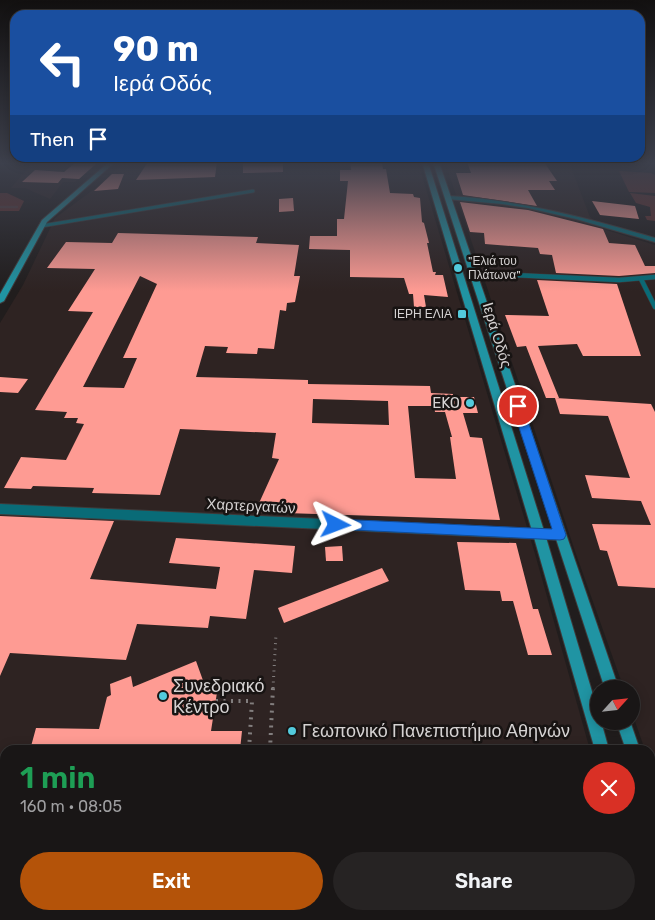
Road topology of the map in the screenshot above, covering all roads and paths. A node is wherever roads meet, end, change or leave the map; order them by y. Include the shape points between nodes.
1 (61, 205) edge
2 (165, 205) edge
3 (438, 205) edge
4 (450, 205) edge
5 (522, 205) edge
6 (41, 226) junction
7 (655, 240) edge
8 (473, 273) junction
9 (655, 277) edge
10 (641, 279) junction
11 (0, 301) edge
12 (655, 307) edge
13 (0, 509) edge
14 (539, 534) junction
15 (560, 535) junction
16 (276, 634) dead end
17 (609, 680) edge
18 (216, 701) dead end
19 (626, 730) edge
20 (249, 745) edge
21 (270, 745) edge
22 (601, 745) edge
23 (631, 745) edge

1 - 6 main road
2 - 6 lane
3 - 14 main road, Ιερά Οδός
4 - 8 main road, Ιερά Οδός
5 - 7 street
6 - 11 main road
8 - 10 lane
8 - 15 main road, Ιερά Οδός
9 - 10 lane
10 - 12 lane
13 - 14 street, Χαρτεργατών
14 - 15 street, Χαρτεργατών
14 - 22 main road, Ιερά Οδός
15 - 17 main road, Ιερά Οδός
16 - 21 path
18 - 20 path via 252,701
19 - 23 main road

